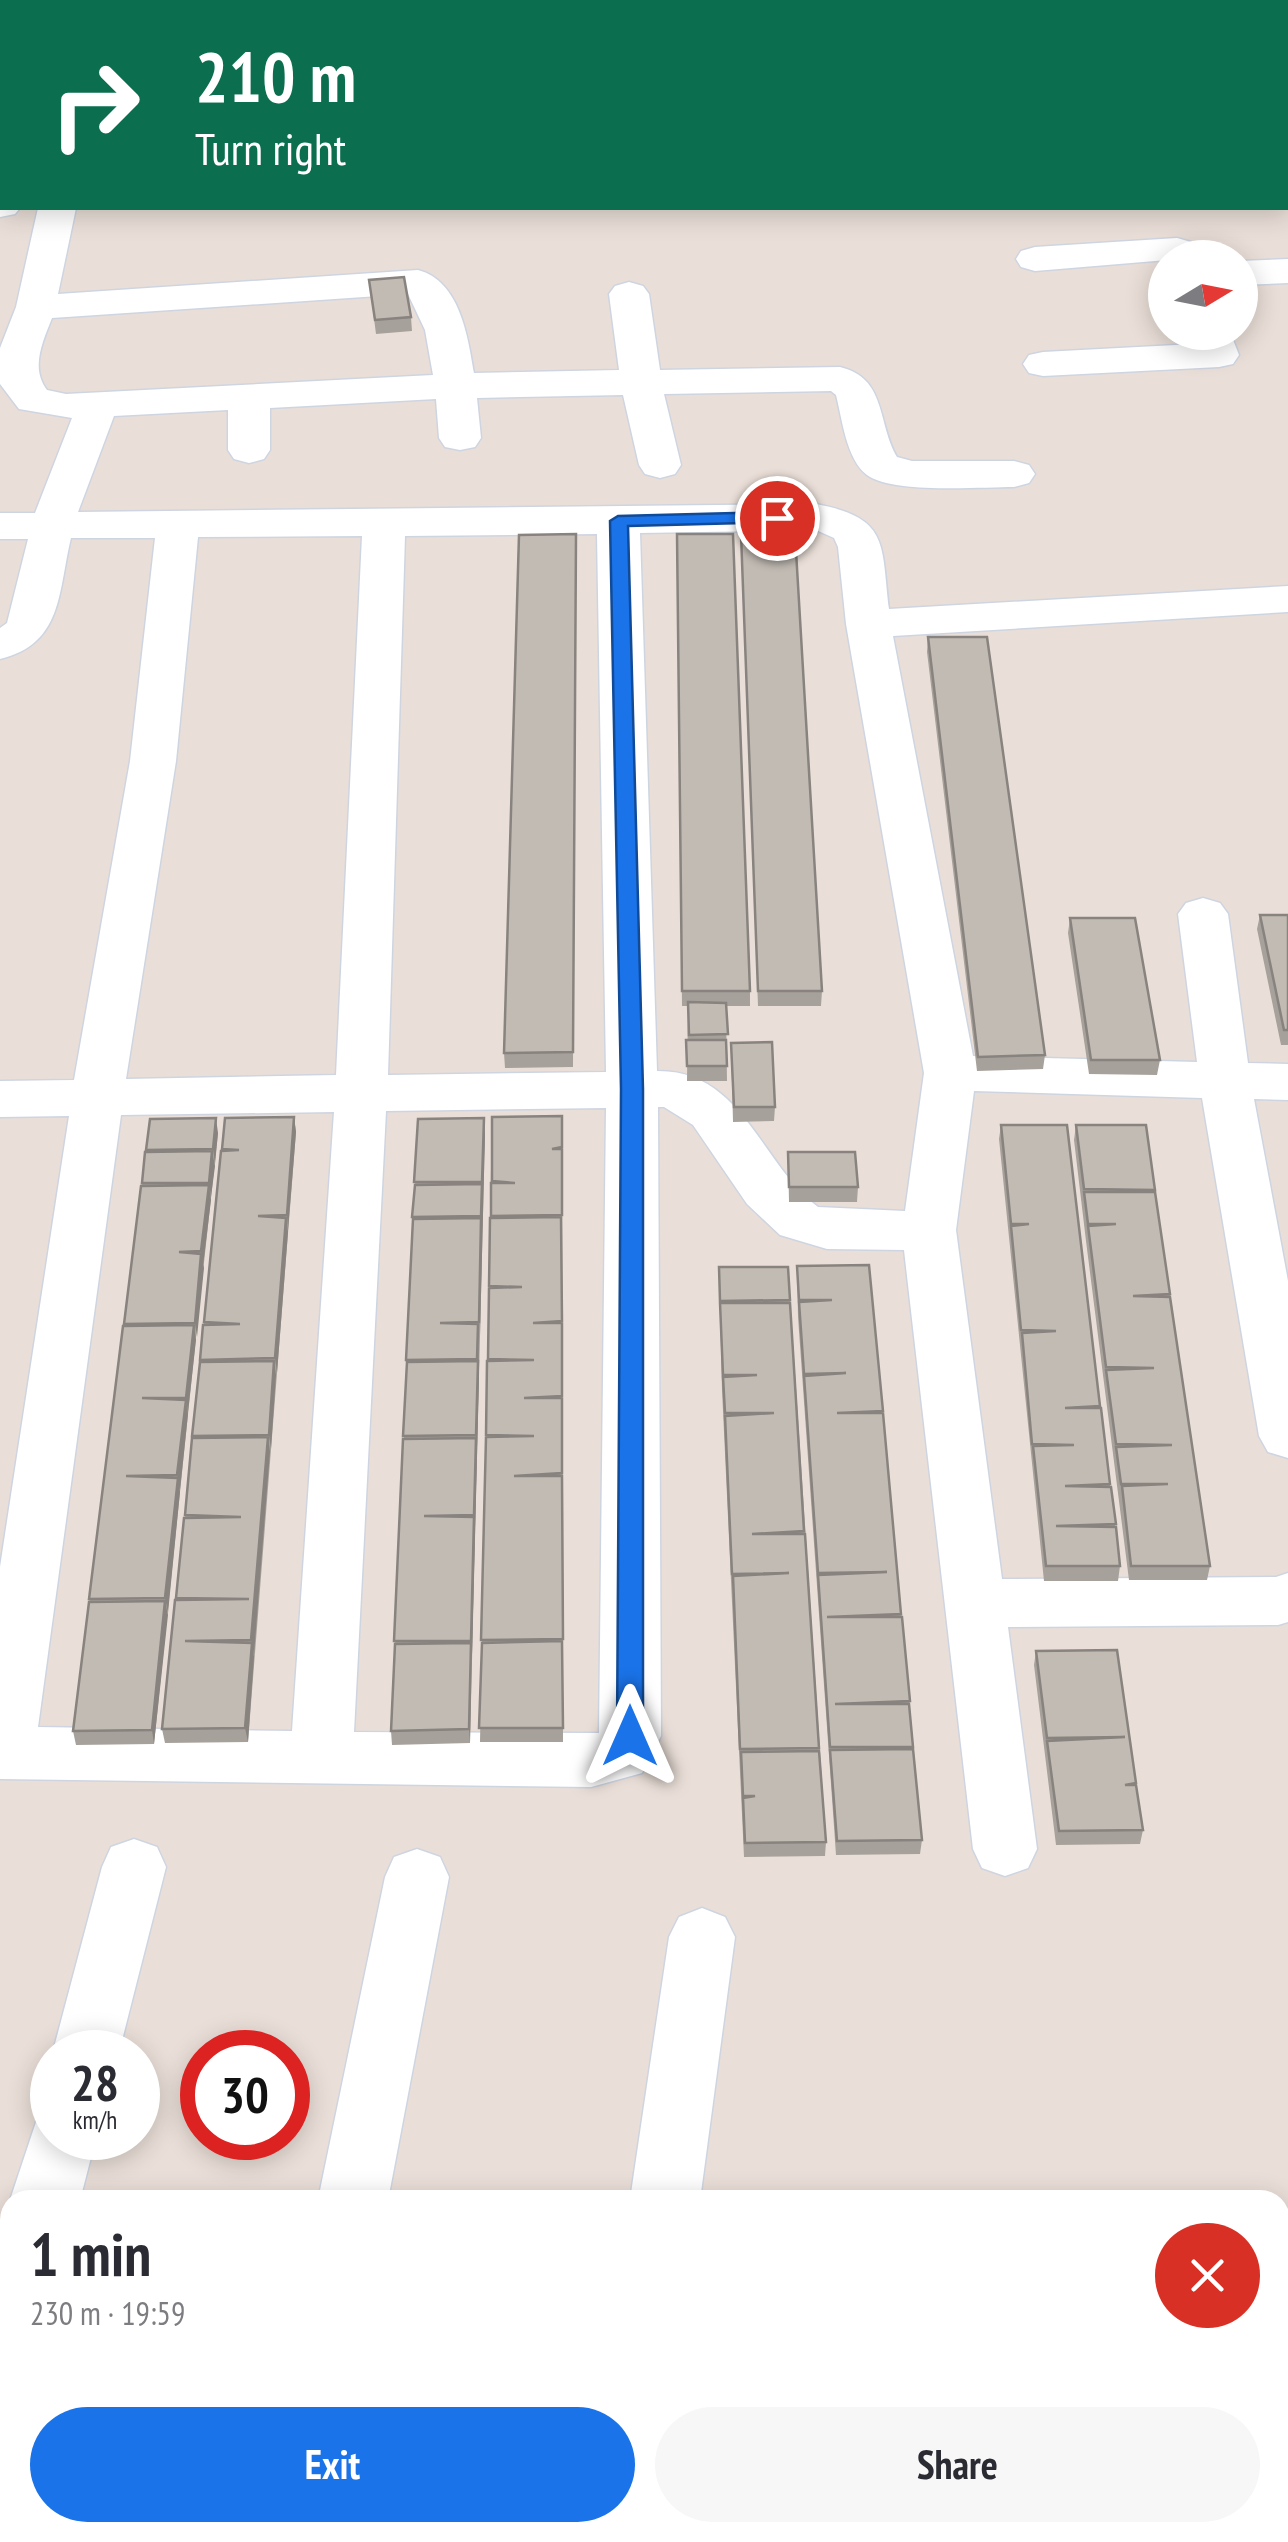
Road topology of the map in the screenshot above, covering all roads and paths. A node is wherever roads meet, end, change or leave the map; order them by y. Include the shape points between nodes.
1 (57, 210) edge
2 (1148, 246) edge
3 (1035, 259) dead end
4 (1288, 271) edge
5 (1258, 272) edge
6 (630, 294) dead end
7 (36, 307) junction
8 (1217, 350) edge
9 (1043, 364) dead end
10 (641, 382) junction
11 (456, 386) junction
12 (249, 400) junction
13 (99, 405) junction
14 (460, 438) dead end
15 (249, 450) dead end
16 (660, 464) dead end
17 (1014, 474) dead end
18 (618, 521) junction
19 (384, 523) junction
20 (178, 524) junction
21 (0, 526) edge
22 (52, 526) junction
23 (1288, 599) edge
24 (868, 624) junction
25 (0, 646) edge
26 (1203, 914) dead end
27 (950, 1074) junction
28 (1225, 1081) junction
29 (1288, 1082) edge
30 (632, 1089) junction
31 (362, 1093) junction
32 (98, 1094) junction
33 (0, 1099) edge
34 (929, 1230) junction
35 (1288, 1436) edge
36 (1288, 1597) edge
37 (978, 1602) junction
38 (1, 1752) edge
39 (321, 1760) junction
40 (1005, 1849) dead end
41 (134, 1866) dead end
42 (417, 1877) dead end
43 (702, 1937) dead end
44 (90, 2030) edge
45 (56, 2160) edge
46 (49, 2190) edge
47 (355, 2190) edge
48 (666, 2190) edge

1 - 7 street
2 - 3 street
4 - 5 street
6 - 10 street
7 - 11 street via 418,282 434,294
7 - 13 street via 18,353 20,383 33,400 47,404
8 - 9 street via 1219,355
10 - 11 street
10 - 16 street
10 - 17 street via 840,379 856,390 882,466 910,474
11 - 12 street
11 - 14 street
12 - 13 street
12 - 15 street
13 - 22 street via 78,444
18 - 19 street
18 - 24 street via 838,520 860,547
18 - 30 street
19 - 20 street
19 - 31 street
20 - 22 street
20 - 32 street via 153,761
21 - 22 street
22 - 25 street via 29,626
23 - 24 street
24 - 27 street
26 - 28 street
27 - 28 street
27 - 34 street
28 - 29 street
28 - 35 street
30 - 31 street
30 - 34 street via 668,1088 705,1104 772,1198 803,1223
30 - 39 street via 630,1736 620,1754 591,1760
31 - 32 street
31 - 39 street
32 - 33 street
32 - 38 street
34 - 37 street
36 - 37 street
37 - 40 street
38 - 39 street
41 - 44 street
42 - 47 street
43 - 48 street
45 - 46 street

